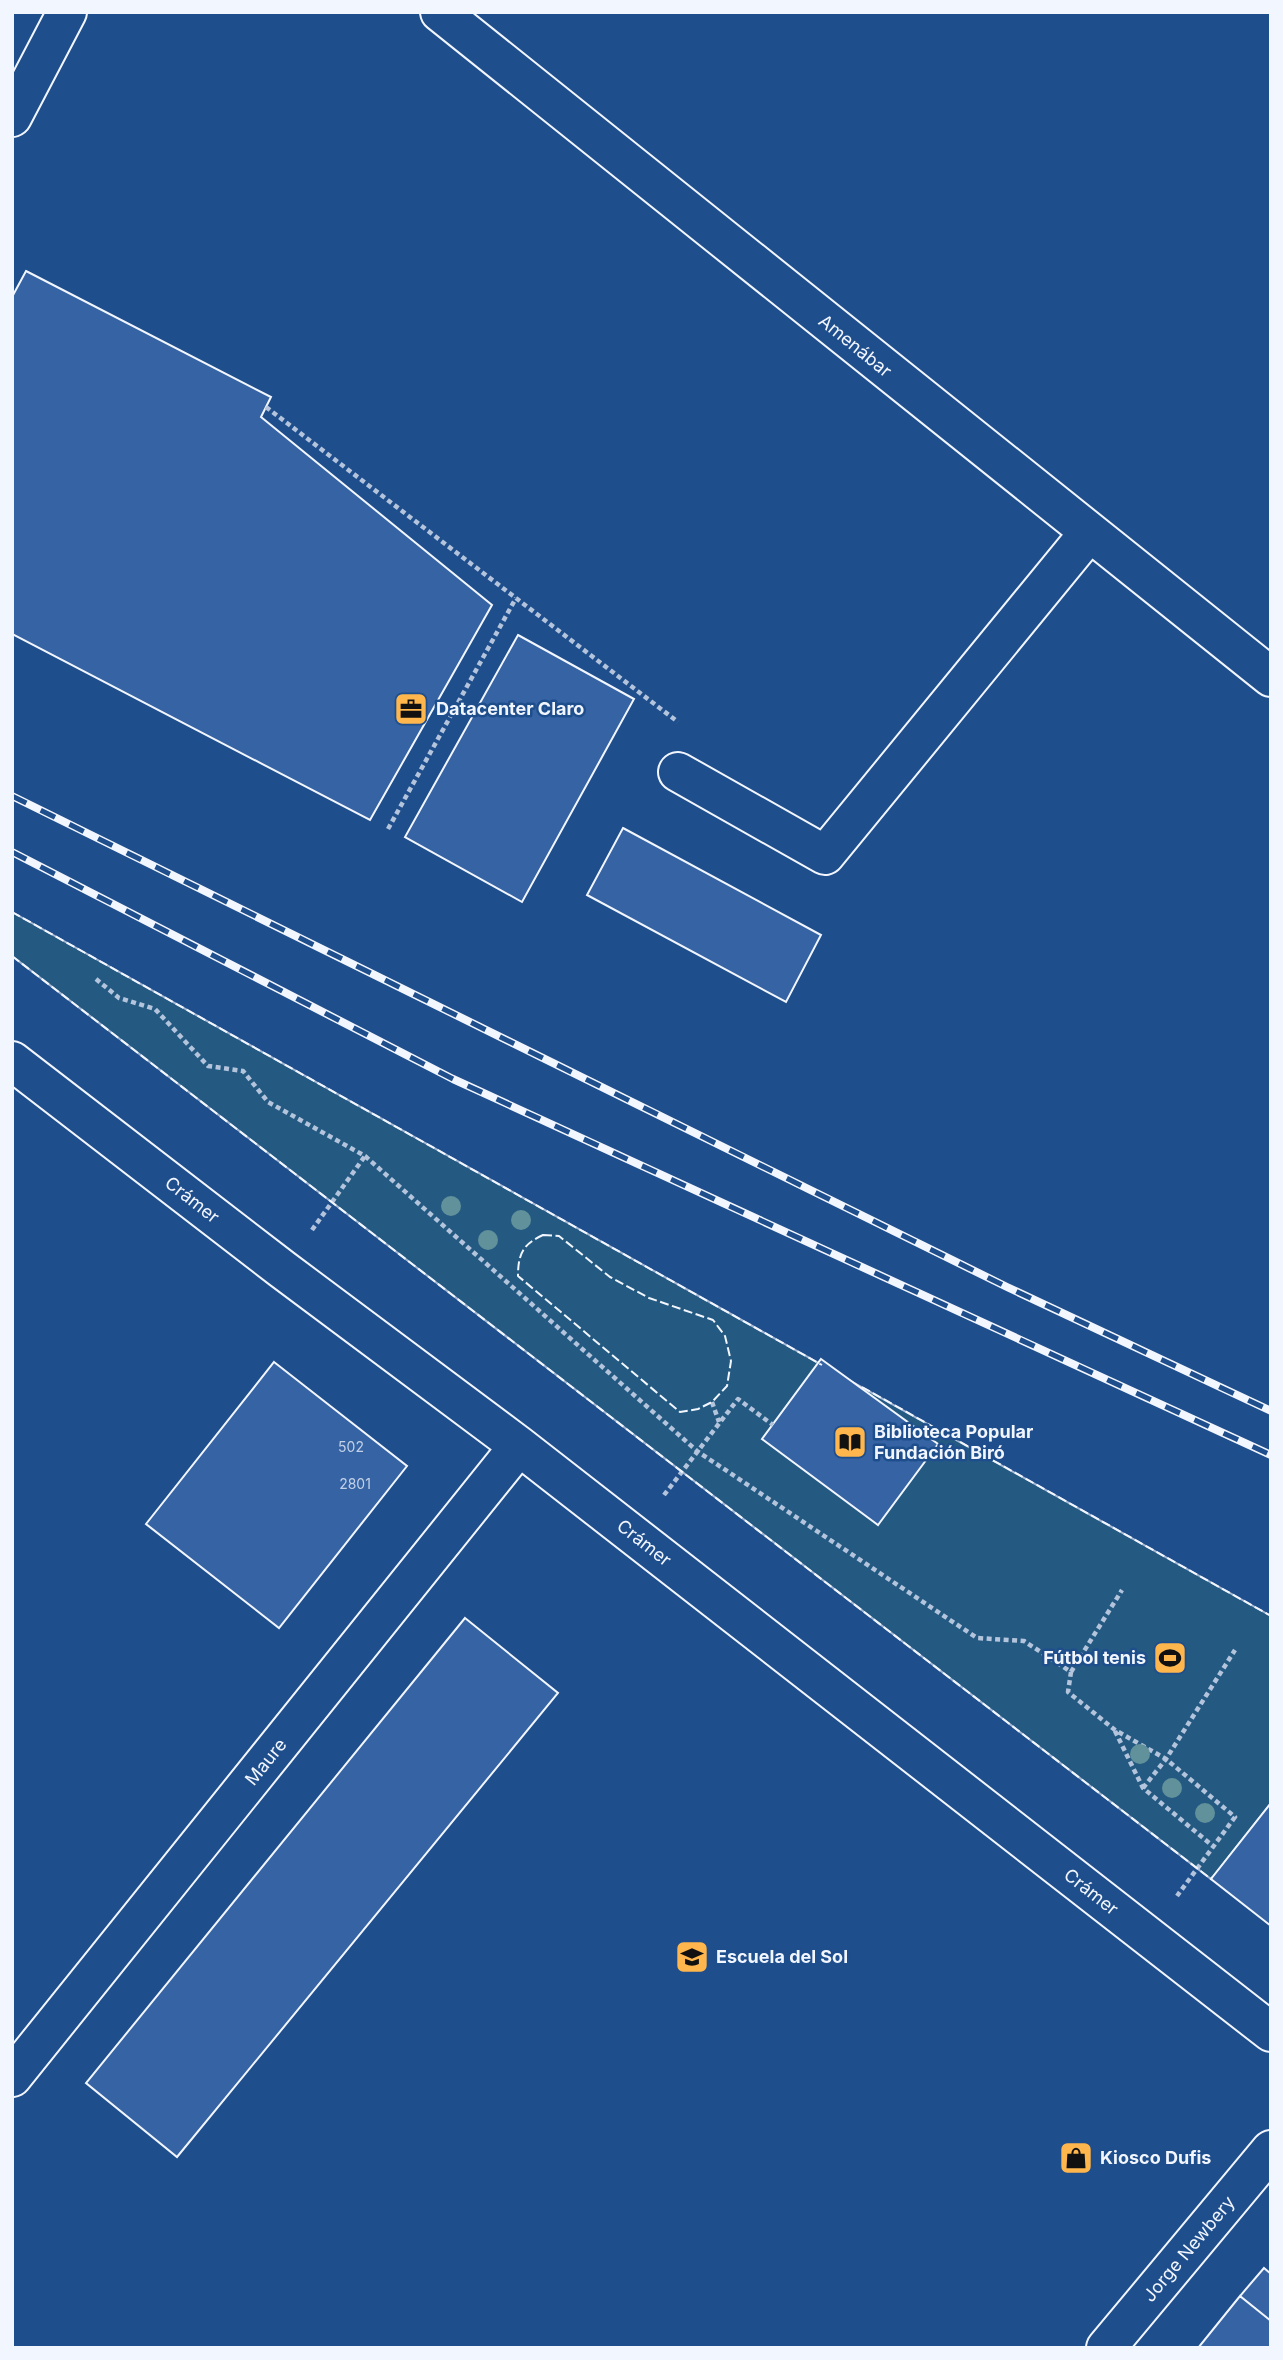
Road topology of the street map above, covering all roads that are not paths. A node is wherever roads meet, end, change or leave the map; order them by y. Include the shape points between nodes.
1 (67, 12) edge
2 (440, 12) edge
3 (12, 117) edge
4 (1088, 534) junction
5 (1271, 677) edge
6 (678, 772) road end
7 (12, 1061) edge
8 (519, 1446) junction
9 (1271, 2032) edge
10 (12, 2077) edge
11 (1271, 2150) edge
12 (1106, 2348) edge

1 - 3 street
2 - 4 street, Amenábar
4 - 5 street, Amenábar
4 - 6 street via 825,855
7 - 8 street, Crámer
8 - 9 street, Crámer
8 - 10 street, Maure
11 - 12 street, Jorge Newbery

